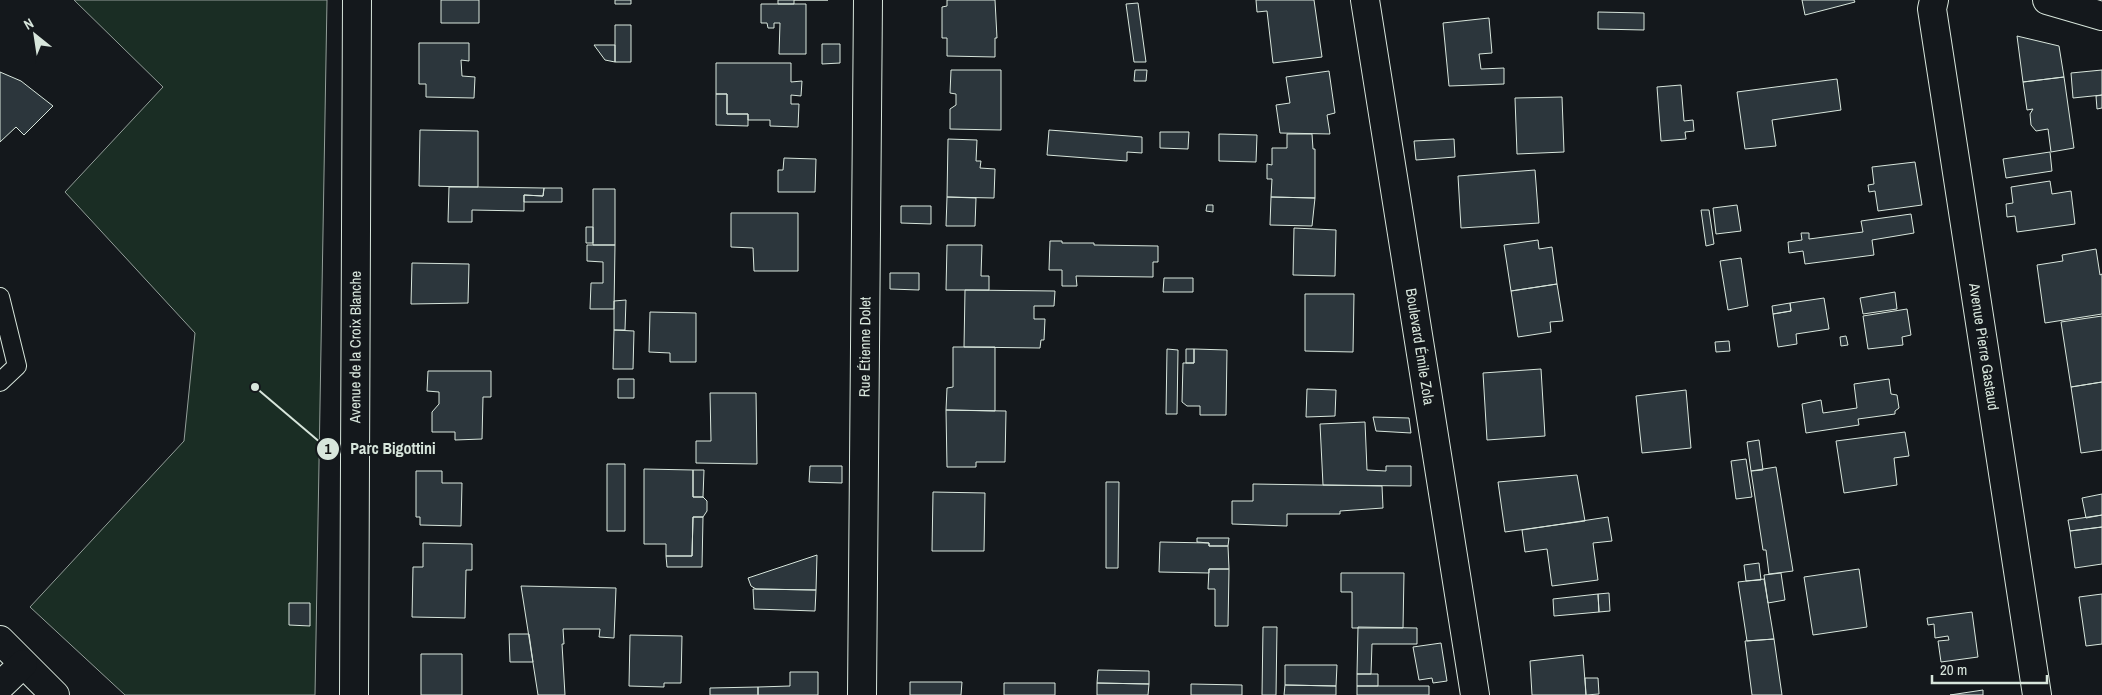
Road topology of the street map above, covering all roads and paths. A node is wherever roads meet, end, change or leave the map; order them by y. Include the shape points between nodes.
1 (357, 0) edge
2 (868, 0) edge
3 (1364, 0) edge
4 (1934, 0) edge
5 (2047, 0) edge
6 (2102, 16) edge
7 (0, 297) edge
8 (0, 382) edge
9 (0, 640) edge
10 (24, 664) junction
11 (0, 686) edge
12 (54, 695) edge
13 (354, 695) edge
14 (862, 695) edge
15 (1475, 695) edge
16 (2037, 695) edge

1 - 13 street, Avenue de la Croix Blanche
2 - 14 street, Rue Étienne Dolet
3 - 15 street, Boulevard Émile Zola
4 - 16 street, Avenue Pierre Gastaud via 1932,9
5 - 6 street
7 - 8 lane via 17,366
9 - 10 street
10 - 11 street
10 - 12 street

